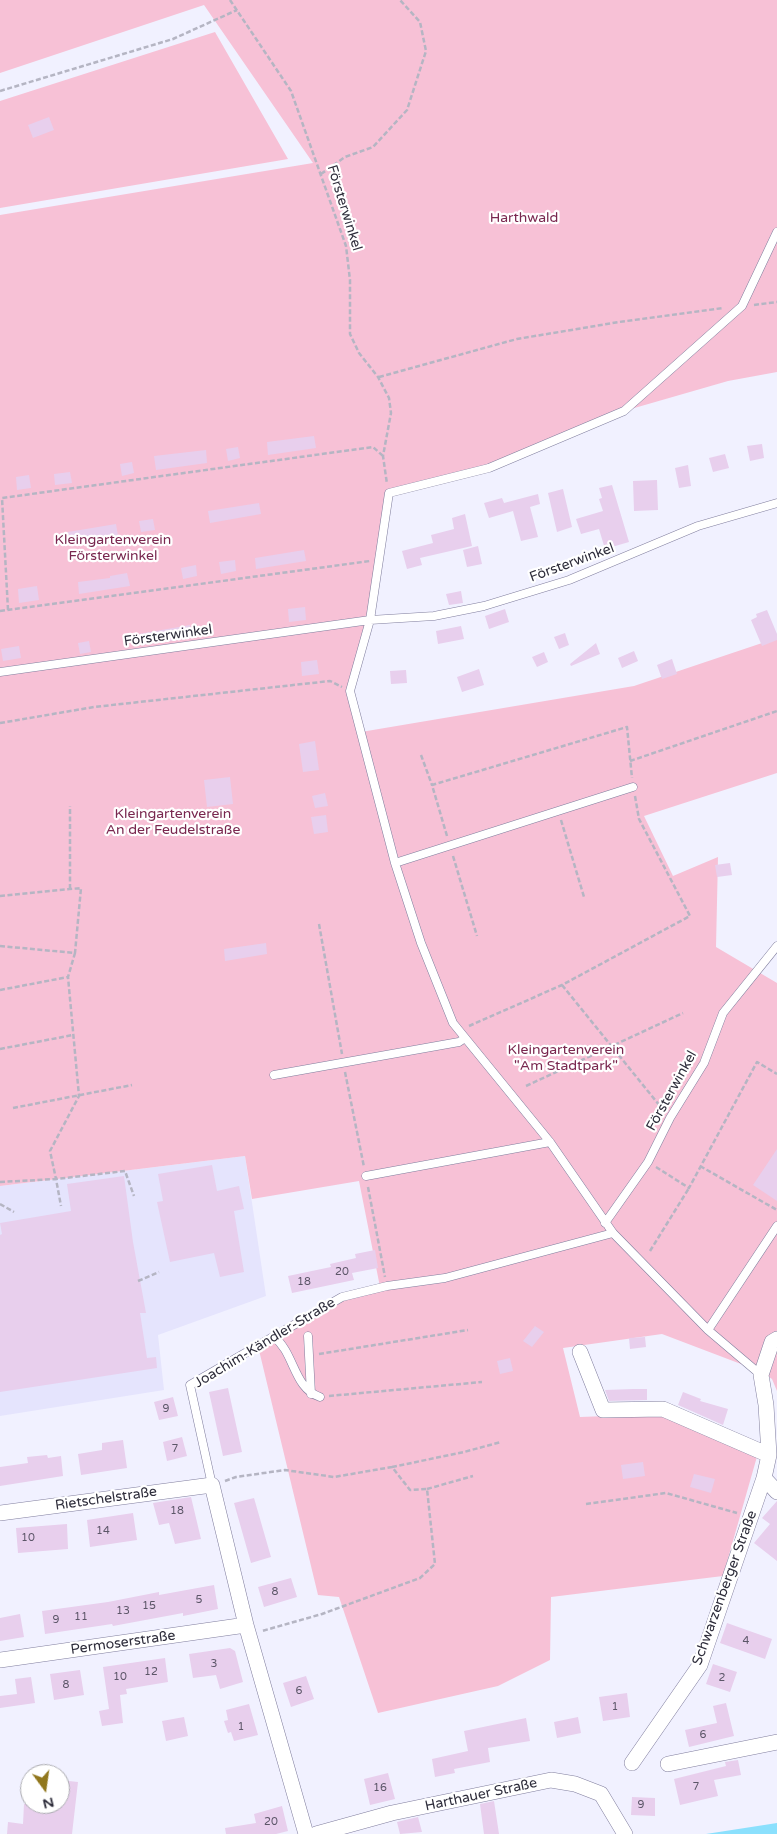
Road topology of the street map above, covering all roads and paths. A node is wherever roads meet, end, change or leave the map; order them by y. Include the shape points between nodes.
1 (230, 0) edge
2 (400, 0) edge
3 (237, 10) junction
4 (0, 91) edge
5 (321, 174) junction
6 (777, 232) edge
7 (777, 302) edge
8 (742, 306) junction
9 (378, 377) junction
10 (383, 456) junction
11 (388, 493) junction
12 (777, 504) edge
13 (379, 560) junction
14 (8, 610) junction
15 (0, 611) edge
16 (370, 620) junction
17 (0, 672) edge
18 (350, 691) junction
19 (777, 711) edge
20 (0, 723) edge
21 (421, 755) dead end
22 (630, 761) junction
23 (432, 786) junction
24 (633, 786) junction
25 (70, 806) dead end
26 (559, 811) junction
27 (450, 846) junction
28 (395, 863) junction
29 (70, 890) junction
30 (0, 896) edge
31 (584, 897) dead end
32 (319, 924) dead end
33 (477, 936) dead end
34 (0, 946) edge
35 (777, 946) edge
36 (75, 953) junction
37 (68, 977) junction
38 (562, 985) junction
39 (0, 990) edge
40 (683, 1013) dead end
41 (459, 1030) junction
42 (73, 1035) junction
43 (465, 1038) junction
44 (611, 1045) junction
45 (0, 1049) edge
46 (343, 1063) junction
47 (777, 1074) edge
48 (274, 1075) dead end
49 (132, 1085) dead end
50 (526, 1086) dead end
51 (78, 1096) junction
52 (13, 1108) dead end
53 (670, 1118) junction
54 (550, 1142) junction
55 (648, 1162) junction
56 (700, 1166) junction
57 (366, 1176) junction
58 (56, 1179) junction
59 (0, 1182) edge
60 (689, 1188) junction
61 (134, 1196) dead end
62 (0, 1204) edge
63 (61, 1206) dead end
64 (777, 1210) edge
65 (14, 1212) dead end
66 (605, 1223) junction
67 (777, 1226) edge
68 (614, 1233) junction
69 (650, 1251) dead end
70 (159, 1272) dead end
71 (138, 1281) dead end
72 (386, 1286) junction
73 (468, 1330) dead end
74 (708, 1330) junction
75 (308, 1336) dead end
76 (274, 1337) junction
77 (777, 1338) edge
78 (580, 1352) dead end
79 (309, 1356) junction
80 (761, 1375) junction
81 (482, 1382) dead end
82 (311, 1394) junction
83 (320, 1397) joint
84 (501, 1442) dead end
85 (769, 1455) junction
86 (392, 1467) junction
87 (473, 1476) dead end
88 (764, 1478) junction
89 (212, 1484) junction
90 (427, 1489) junction
91 (777, 1492) edge
92 (586, 1504) dead end
93 (0, 1513) edge
94 (751, 1516) junction
95 (248, 1630) junction
96 (0, 1660) edge
97 (777, 1742) edge
98 (632, 1763) dead end
99 (668, 1764) dead end
100 (306, 1834) edge
101 (316, 1834) edge
102 (625, 1834) edge

1 - 3 path, Försterwinkel
2 - 5 path via 420,22 426,50 407,110 373,146 345,157
3 - 4 path via 173,39
3 - 5 path, Försterwinkel via 291,91
5 - 9 path, Försterwinkel via 346,246 350,334 359,353
6 - 8 lane
7 - 8 path
8 - 9 path via 516,339
8 - 11 lane via 624,411 489,468
9 - 10 path, Försterwinkel via 392,413
10 - 11 path, Försterwinkel
10 - 14 path via 373,447 2,498
11 - 13 lane
12 - 16 lane, Försterwinkel via 698,526 570,580 484,606 434,616
13 - 14 path
13 - 16 lane
14 - 15 path
16 - 17 lane, Försterwinkel
16 - 18 lane
18 - 20 path via 330,681 94,707
18 - 28 lane
19 - 22 path
21 - 23 path
22 - 23 path via 627,728
22 - 24 path
23 - 27 path
24 - 26 lane
24 - 38 path via 639,819 690,916
25 - 29 path
26 - 27 lane
26 - 31 path
27 - 28 lane
27 - 33 path
28 - 41 lane via 421,943 453,1023
29 - 30 path
29 - 36 path via 81,888
32 - 46 path
34 - 36 path
35 - 53 lane, Försterwinkel via 723,1013 704,1063
36 - 37 path
37 - 39 path
37 - 42 path
38 - 41 path
38 - 44 path
40 - 44 path
41 - 43 lane
42 - 45 path
42 - 51 path
43 - 46 lane via 459,1042
43 - 54 lane
44 - 50 path
44 - 53 path
46 - 48 lane
46 - 57 path
47 - 56 path via 757,1062
49 - 51 path
51 - 52 path
51 - 58 path via 50,1151
53 - 55 lane, Försterwinkel
54 - 57 lane
54 - 66 lane
55 - 60 path
55 - 66 lane, Försterwinkel
56 - 60 path
56 - 64 path
57 - 72 path
58 - 59 path
58 - 61 path via 125,1171
58 - 63 path
60 - 69 path
62 - 65 path
66 - 68 lane
67 - 74 lane
68 - 72 lane, Joachim-Kändler-Straße via 445,1278
68 - 74 lane
70 - 71 path
72 - 76 lane, Joachim-Kändler-Straße via 342,1297
73 - 79 path
74 - 80 lane
75 - 79 lane
76 - 82 lane via 285,1348 304,1387
76 - 89 lane, Joachim-Kändler-Straße via 190,1386
77 - 80 street, Schwarzenberger Straße via 772,1342
78 - 85 street via 603,1410 663,1409
79 - 82 lane
80 - 85 street, Schwarzenberger Straße
81 - 83 path
82 - 83 lane
84 - 86 path
85 - 88 street, Schwarzenberger Straße
86 - 89 path via 334,1477 285,1470
86 - 90 path via 410,1490
87 - 90 path
88 - 91 street
88 - 94 street, Schwarzenberger Straße
89 - 93 street, Rietschelstraße
89 - 95 street, Joachim-Kändler-Straße
90 - 95 path via 434,1564 420,1578 322,1614
92 - 94 path via 666,1493
94 - 98 street, Schwarzenberger Straße via 700,1665
95 - 96 street, Permoserstraße
95 - 100 street, Joachim-Kändler-Straße
97 - 99 street
101 - 102 street, Harthauer Straße via 392,1813 551,1780 575,1784 601,1794

